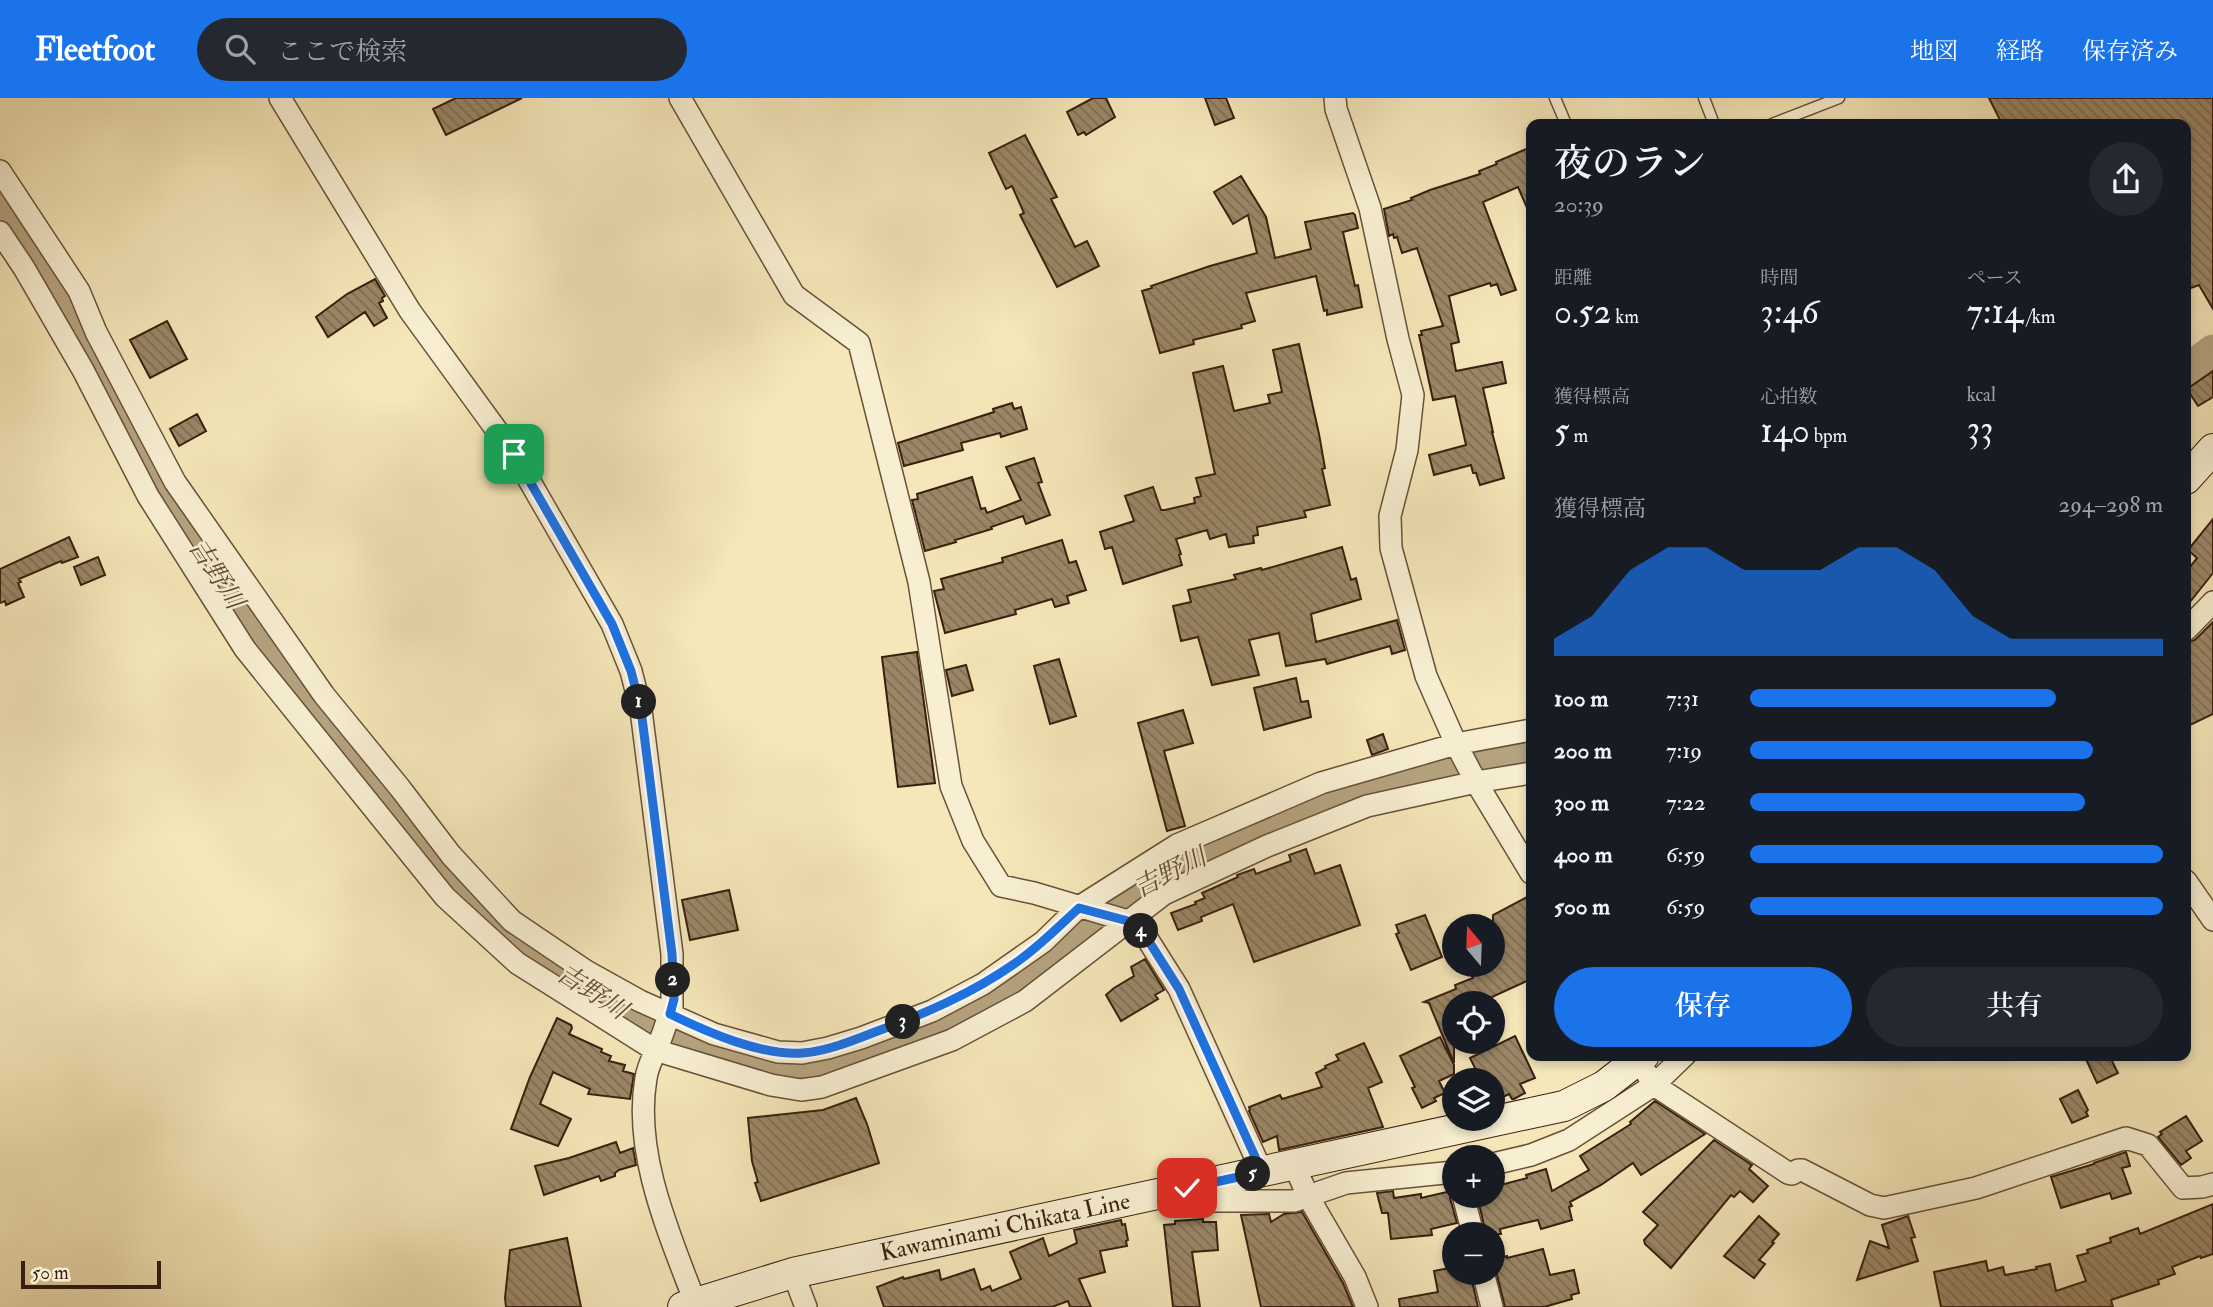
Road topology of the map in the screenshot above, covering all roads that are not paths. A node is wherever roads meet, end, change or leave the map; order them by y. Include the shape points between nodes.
1 (280, 98) edge
2 (680, 98) edge
3 (1335, 98) edge
4 (1555, 98) edge
5 (1704, 98) edge
6 (1839, 98) edge
7 (1564, 119) edge
8 (1712, 119) edge
9 (1785, 119) edge
10 (0, 171) edge
11 (0, 232) edge
12 (2213, 449) edge
13 (2191, 473) edge
14 (2213, 602) edge
15 (2191, 625) edge
16 (1526, 731) edge
17 (1457, 744) junction
18 (1526, 774) edge
19 (1476, 782) junction
20 (1526, 865) edge
21 (2191, 888) edge
22 (1083, 909) junction
23 (1123, 920) junction
24 (2213, 920) edge
25 (669, 1017) junction
26 (657, 1047) junction
27 (1643, 1064) edge
28 (1505, 1161) edge
29 (1294, 1164) junction
30 (1262, 1172) junction
31 (1442, 1173) edge
32 (2213, 1184) edge
33 (1187, 1188) junction
34 (1309, 1198) junction
35 (793, 1273) junction
36 (1486, 1285) edge
37 (689, 1304) edge
38 (806, 1307) edge
39 (1367, 1307) edge
40 (1492, 1307) edge

1 - 25 street via 410,311 514,454 612,624 641,710 672,954 674,999
2 - 22 street via 794,295 859,344 919,582 951,786 974,841 1001,886
3 - 17 street via 1370,208 1413,394 1407,450 1390,516 1391,548 1426,676
4 - 7 lane
5 - 8 lane
6 - 9 lane
10 - 25 street via 79,291 175,482 324,695 451,855 512,921 586,971
11 - 26 street via 83,370 148,496 245,649 445,897 517,963
12 - 13 main road
14 - 15 street
16 - 17 street
17 - 19 street
17 - 22 street via 1321,783 1177,845
18 - 19 street
19 - 20 street
19 - 23 street via 1367,806 1267,845 1164,894
21 - 24 street
22 - 23 street
22 - 25 street via 983,984 932,1011 828,1048 778,1052
23 - 26 street via 1025,1001 952,1040 822,1087 801,1090 771,1085
23 - 30 street via 1143,932 1179,989
25 - 26 street
26 - 37 street via 643,1099 646,1149
27 - 28 street via 1569,1140
27 - 29 main road, Kawaminami Chikata Line via 1564,1106
27 - 32 street via 1788,1173 1802,1170 1884,1208 1976,1188 2126,1138 2148,1144 2183,1188
29 - 30 main road, Kawaminami Chikata Line
29 - 34 street
30 - 33 main road, Kawaminami Chikata Line
31 - 34 street via 1346,1183
33 - 34 street via 1211,1201
33 - 35 main road, Kawaminami Chikata Line
34 - 39 street via 1355,1276
35 - 37 main road, Kawaminami Chikata Line
35 - 38 street
36 - 40 street

